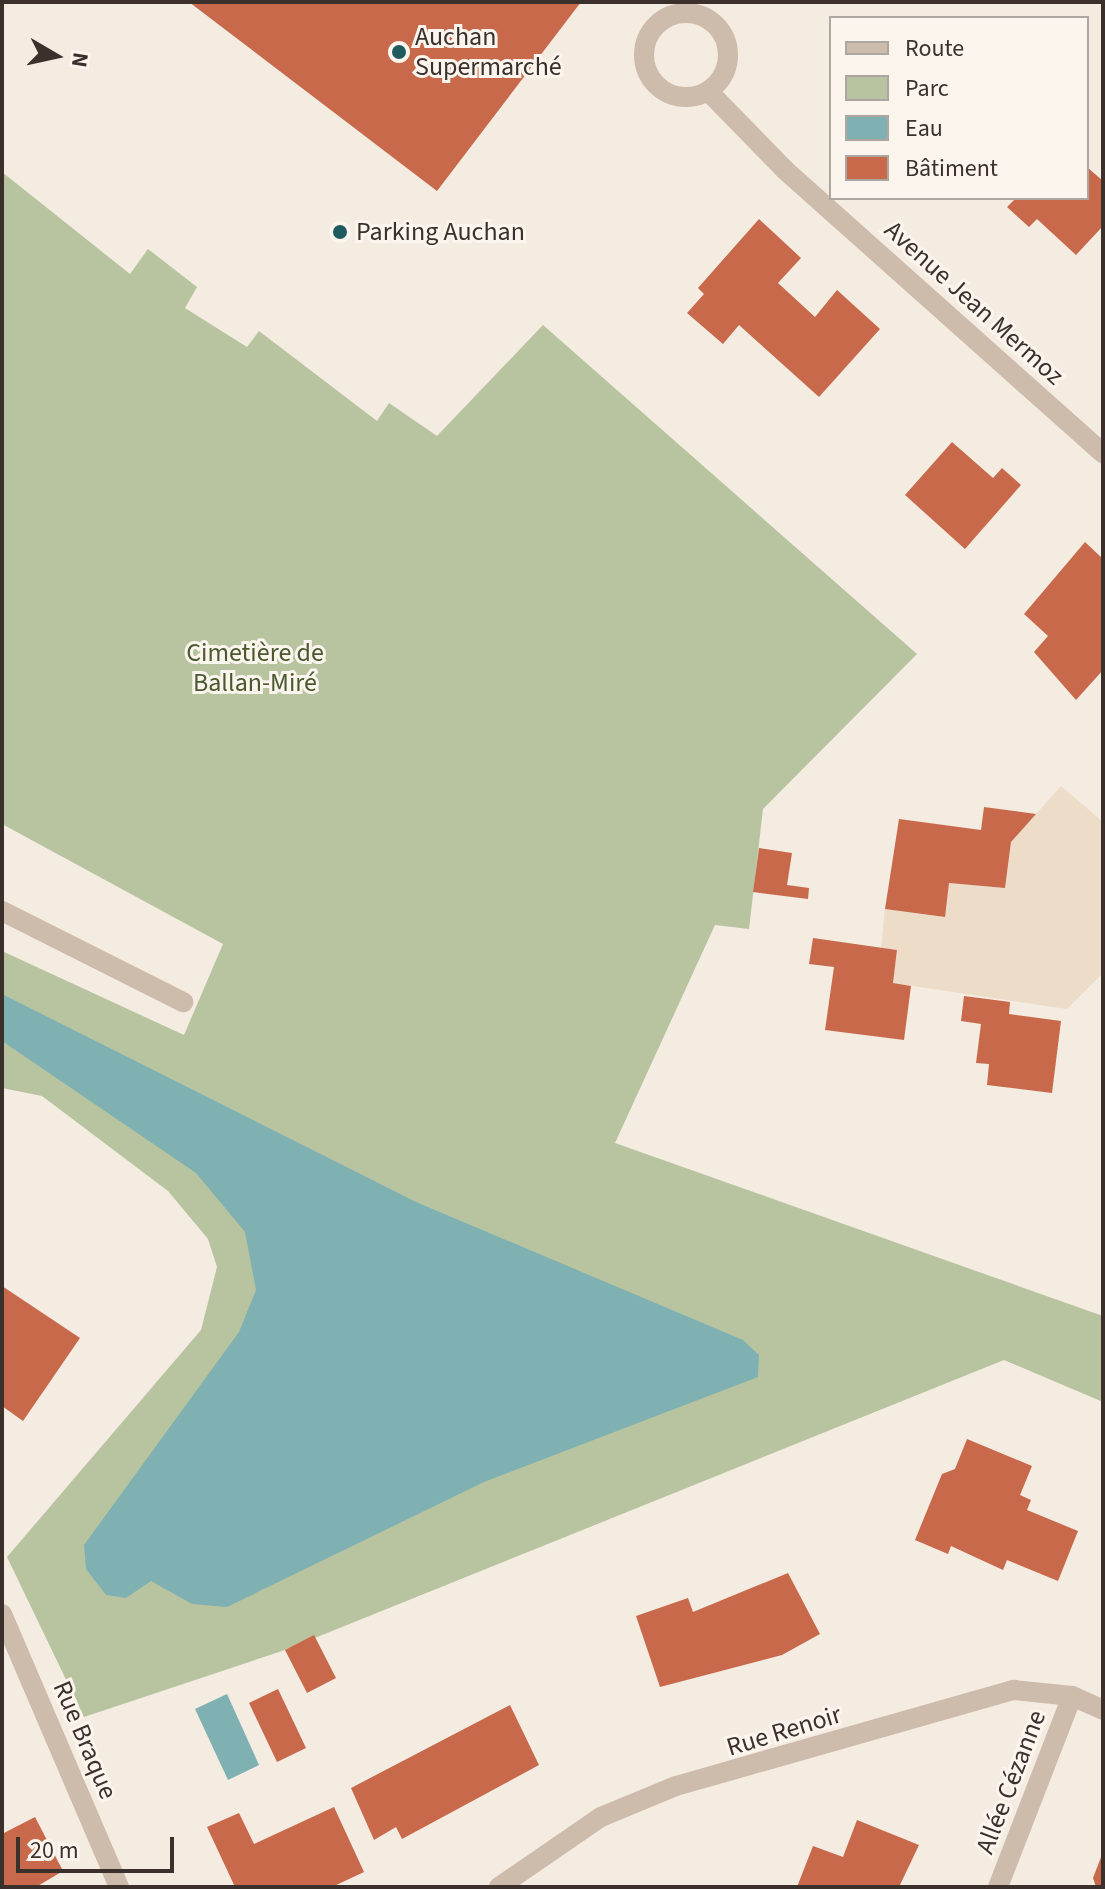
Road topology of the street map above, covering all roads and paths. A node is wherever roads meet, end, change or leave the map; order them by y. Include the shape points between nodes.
1 (678, 8) edge
2 (708, 91) junction
3 (1103, 453) edge
4 (2, 911) edge
5 (183, 1002) dead end
6 (2, 1614) edge
7 (1072, 1696) junction
8 (1103, 1710) edge
9 (119, 1887) edge
10 (499, 1887) edge
11 (998, 1887) edge

1 - 2 street via 702,16 723,33 725,72
1 - 2 street via 648,37 649,75 681,97
2 - 3 street, Avenue Jean Mermoz via 785,170
4 - 5 street
6 - 9 street, Rue Braque
7 - 8 street, Rue Renoir
7 - 10 street, Rue Renoir via 1014,1690 979,1697 662,1791 601,1817
7 - 11 street, Allée Cézanne

